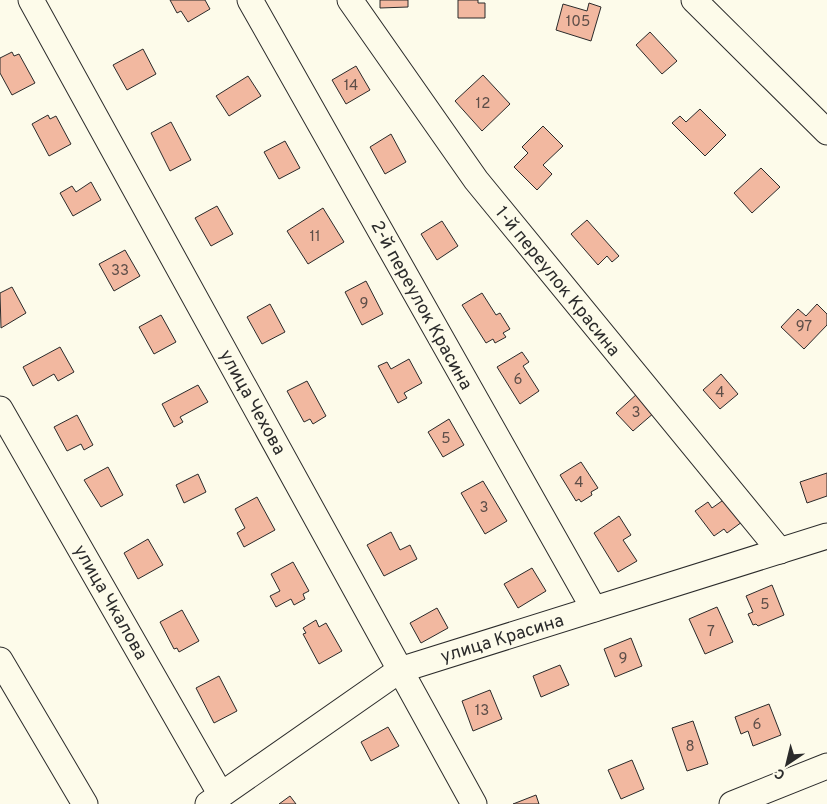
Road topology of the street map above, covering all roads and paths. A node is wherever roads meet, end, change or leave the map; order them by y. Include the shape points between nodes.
1 (31, 0) edge
2 (250, 0) edge
3 (350, 0) edge
4 (694, 0) edge
5 (827, 132) edge
6 (0, 409) edge
7 (827, 536) edge
8 (780, 551) junction
9 (594, 609) junction
10 (0, 660) edge
11 (400, 670) junction
12 (827, 766) edge
13 (215, 800) edge
14 (84, 804) edge
15 (474, 804) edge
16 (732, 804) edge

1 - 11 street, улица Чехова
2 - 9 street, 2-й переулок Красина
3 - 8 street, 1-й переулок Красина via 476,180
4 - 5 street
6 - 13 street, улица Чкалова
7 - 8 street, улица Красина
8 - 9 street, улица Красина
9 - 11 street, улица Красина
10 - 14 street
11 - 13 street, улица Красина
11 - 15 street, улица Чехова
12 - 16 street

